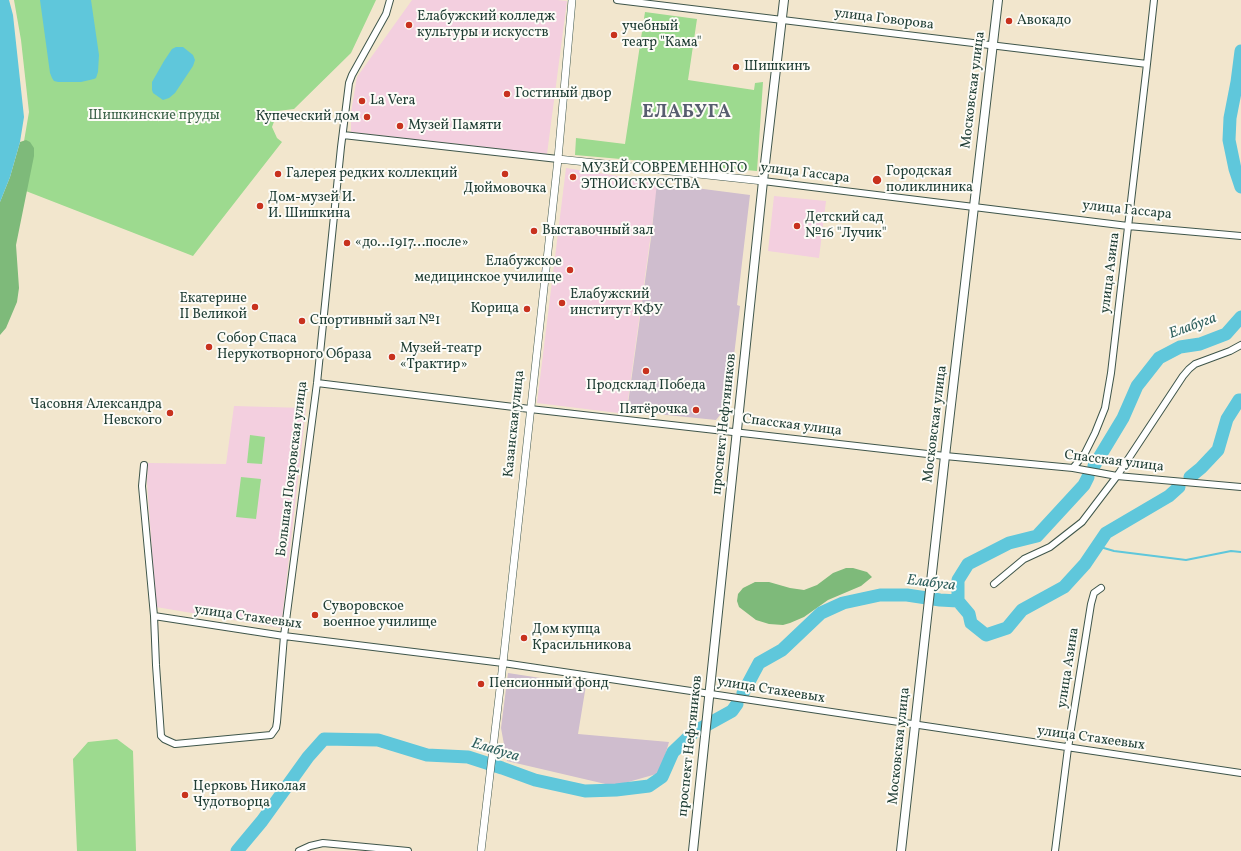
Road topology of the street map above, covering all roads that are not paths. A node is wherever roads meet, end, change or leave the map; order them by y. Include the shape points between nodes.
1 (390, 0) edge
2 (572, 0) edge
3 (617, 0) edge
4 (784, 0) edge
5 (998, 0) edge
6 (1154, 0) edge
7 (782, 20) junction
8 (993, 45) junction
9 (1147, 64) junction
10 (343, 135) junction
11 (558, 159) junction
12 (763, 181) junction
13 (974, 206) junction
14 (1128, 226) junction
15 (1241, 236) edge
16 (1241, 345) edge
17 (317, 383) junction
18 (530, 409) junction
19 (737, 432) junction
20 (945, 456) junction
21 (144, 465) dead end
22 (1073, 468) junction
23 (1117, 476) junction
24 (1241, 487) edge
25 (994, 584) dead end
26 (1101, 588) dead end
27 (154, 616) junction
28 (284, 636) junction
29 (503, 663) junction
30 (710, 694) junction
31 (915, 725) junction
32 (1068, 748) junction
33 (1241, 773) edge
34 (299, 851) edge
35 (408, 851) edge
36 (481, 851) edge
37 (693, 851) edge
38 (901, 851) edge
39 (1056, 851) edge

1 - 10 street, Большая Покровская улица via 386,14 349,83
2 - 11 street, Казанская улица
3 - 7 street, улица Говорова
4 - 7 main road, проспект Нефтяников
5 - 8 main road, Московская улица
6 - 9 street, улица Азина
7 - 8 street, улица Говорова
7 - 12 main road, проспект Нефтяников
8 - 9 street, улица Говорова
8 - 13 main road, Московская улица
9 - 14 street, улица Азина
10 - 11 street, улица Гассара
10 - 17 street, Большая Покровская улица
11 - 12 street, улица Гассара
11 - 18 street, Казанская улица
12 - 13 street, улица Гассара
12 - 19 main road, проспект Нефтяников
13 - 14 street, улица Гассара
13 - 20 main road, Московская улица
14 - 15 street, улица Гассара
14 - 22 street, улица Азина via 1105,408 1096,433
16 - 23 street via 1195,364 1189,369
17 - 18 street, Спасская улица
17 - 28 street, Большая Покровская улица
18 - 19 street, Спасская улица
18 - 29 street, Казанская улица
19 - 20 street, Спасская улица
19 - 30 main road, проспект Нефтяников
20 - 22 street, Спасская улица
20 - 31 main road, Московская улица
21 - 27 street via 142,486
22 - 23 street, Спасская улица
23 - 24 street, Спасская улица
23 - 25 street via 1082,522 1050,547 1024,559
26 - 32 street, улица Азина via 1094,593 1091,604
27 - 28 street, улица Стахеевых
27 - 28 street, Большая Покровская улица via 161,736 175,744 268,736 274,733
28 - 29 street, улица Стахеевых
29 - 30 street, улица Стахеевых
29 - 36 street, Казанская улица
30 - 31 street, улица Стахеевых
30 - 37 main road, проспект Нефтяников
31 - 32 street, улица Стахеевых
31 - 38 main road, Московская улица
32 - 33 street, улица Стахеевых
32 - 39 street, улица Азина
34 - 35 street via 323,844

